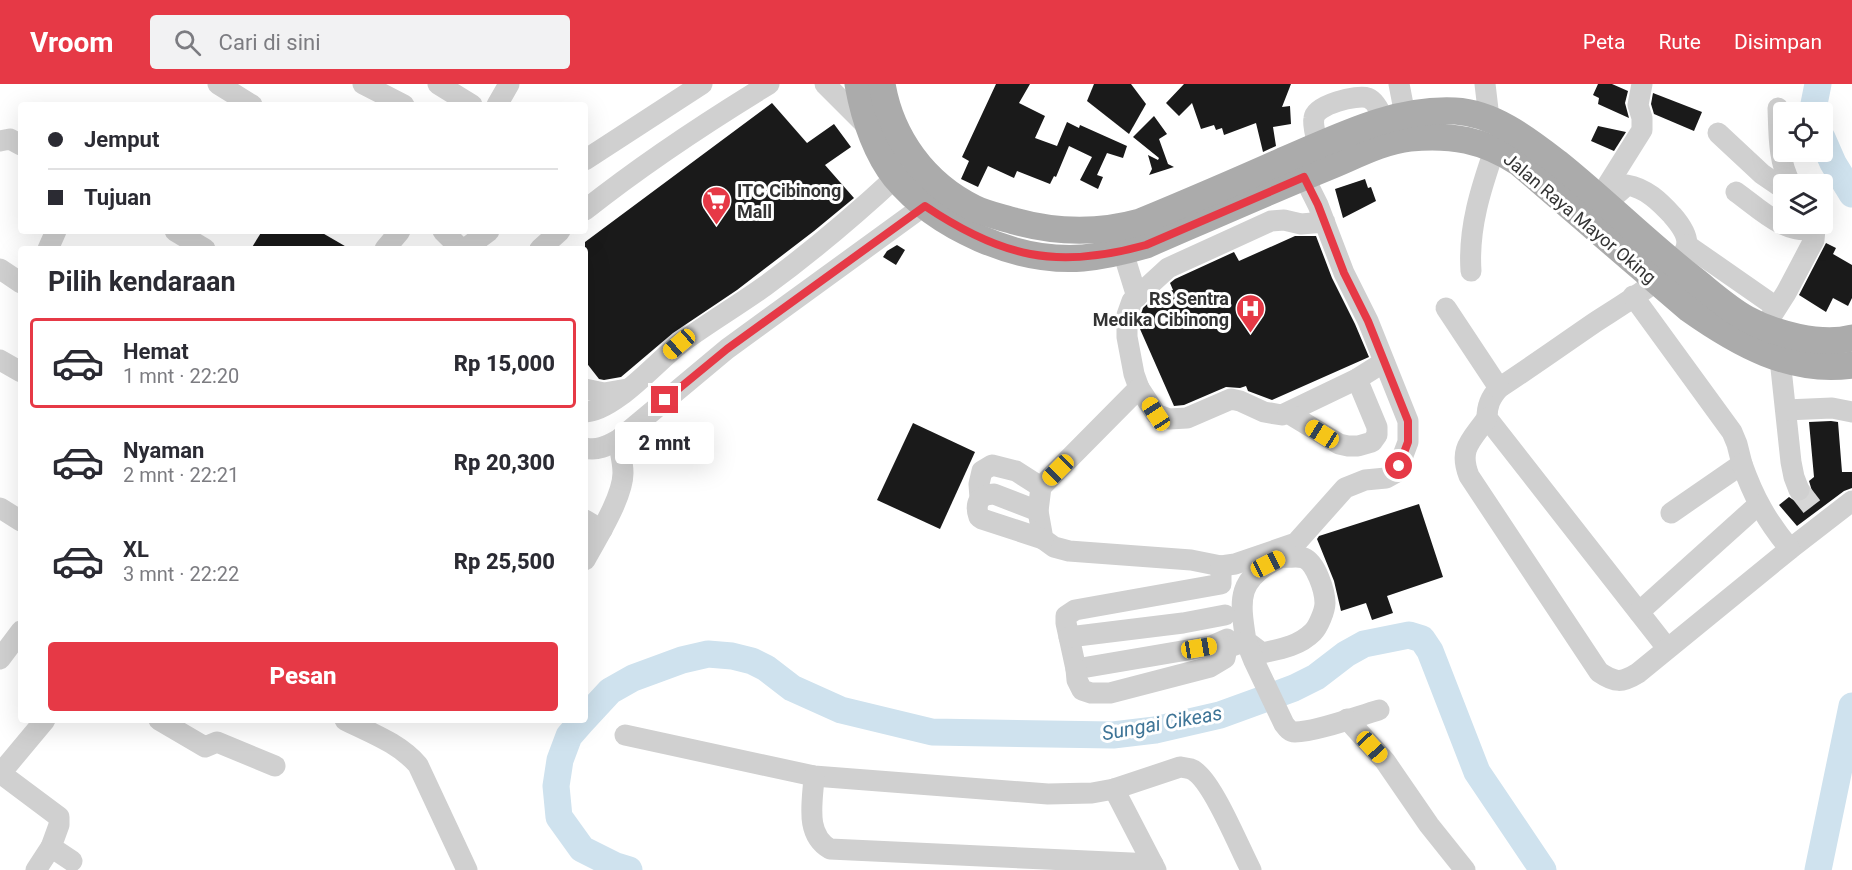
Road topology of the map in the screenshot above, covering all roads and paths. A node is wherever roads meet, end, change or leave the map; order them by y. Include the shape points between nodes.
1 (218, 84) edge
2 (438, 84) edge
3 (509, 84) edge
4 (769, 84) edge
5 (825, 84) edge
6 (858, 84) edge
7 (882, 84) edge
8 (1399, 84) edge
9 (1485, 84) edge
10 (1642, 84) edge
11 (373, 86) edge
12 (698, 86) edge
13 (247, 102) edge
14 (399, 102) edge
15 (467, 102) edge
16 (501, 102) edge
17 (1394, 118) junction
18 (1489, 118) junction
19 (711, 120) junction
20 (868, 127) junction
21 (1718, 133) dead end
22 (0, 141) edge
23 (18, 143) edge
24 (1495, 148) junction
25 (588, 158) edge
26 (1298, 167) junction
27 (899, 180) junction
28 (1773, 182) edge
29 (1736, 192) dead end
30 (1603, 200) junction
31 (925, 206) junction
32 (588, 208) edge
33 (1773, 219) edge
34 (1325, 222) junction
35 (180, 234) edge
36 (398, 234) edge
37 (478, 234) edge
38 (558, 234) edge
39 (1814, 234) edge
40 (456, 240) edge
41 (200, 246) edge
42 (388, 246) edge
43 (544, 246) edge
44 (1123, 252) junction
45 (1673, 264) junction
46 (0, 269) edge
47 (1471, 271) dead end
48 (18, 281) edge
49 (1634, 296) junction
50 (1137, 297) junction
51 (1446, 308) dead end
52 (1771, 317) junction
53 (1852, 338) edge
54 (1780, 359) junction
55 (0, 360) edge
56 (1384, 362) junction
57 (1852, 364) edge
58 (18, 370) edge
59 (1357, 379) junction
60 (1139, 388) junction
61 (1499, 388) junction
62 (628, 389) junction
63 (588, 390) edge
64 (1786, 410) junction
65 (588, 412) edge
66 (1852, 412) edge
67 (1288, 413) junction
68 (1487, 418) junction
69 (1334, 419) dead end
70 (618, 440) junction
71 (1348, 446) junction
72 (588, 448) edge
73 (1742, 464) junction
74 (1041, 487) junction
75 (1799, 490) tunnel mouth
76 (980, 498) junction
77 (1852, 501) edge
78 (1758, 505) junction
79 (0, 508) edge
80 (1038, 511) junction
81 (1671, 513) dead end
82 (18, 519) edge
83 (593, 525) edge
84 (1042, 539) junction
85 (588, 547) edge
86 (1790, 549) junction
87 (1301, 551) junction
88 (1221, 575) junction
89 (1639, 612) junction
90 (1225, 615) junction
91 (18, 635) edge
92 (1069, 637) junction
93 (1234, 643) junction
94 (1667, 648) junction
95 (0, 659) edge
96 (1076, 669) junction
97 (1379, 710) dead end
98 (1347, 719) junction
99 (42, 723) edge
100 (164, 723) edge
101 (351, 723) edge
102 (625, 735) dead end
103 (275, 766) dead end
104 (0, 774) edge
105 (814, 776) junction
106 (1114, 789) junction
107 (51, 847) junction
108 (72, 861) dead end
109 (1154, 867) edge
110 (36, 870) edge
111 (467, 870) edge
112 (1251, 870) edge
113 (1465, 870) edge

1 - 13 street
2 - 15 street
3 - 16 street
4 - 19 street
5 - 20 street
6 - 20 main road, Jalan Raya Mayor Oking
7 - 26 main road, Jalan Raya Mayor Oking via 895,128 916,164 940,186 976,209 1030,225 1069,232 1120,228
8 - 17 street
9 - 18 street
10 - 30 street via 1638,105 1642,130
11 - 14 street
12 - 19 street
12 - 25 street
17 - 18 main road, Jalan Raya Mayor Oking via 1456,111
17 - 26 main road, Jalan Raya Mayor Oking via 1318,146
18 - 30 main road, Jalan Raya Mayor Oking via 1546,154
19 - 32 street
20 - 27 main road, Jalan Raya Mayor Oking
21 - 28 street
22 - 23 street via 10,139
24 - 26 main road, Jalan Raya Mayor Oking via 1463,139 1407,138
24 - 45 main road, Jalan Raya Mayor Oking
24 - 47 street via 1474,217 1469,250
26 - 34 street
26 - 44 main road, Jalan Raya Mayor Oking via 1146,245
27 - 31 main road, Jalan Raya Mayor Oking
27 - 62 street via 766,285 679,344
29 - 33 street
30 - 45 main road, Jalan Raya Mayor Oking
30 - 45 street via 1627,185 1650,194 1672,215 1686,238
31 - 44 main road, Jalan Raya Mayor Oking via 986,241 1023,253 1082,258
31 - 70 street via 727,349
34 - 50 street via 1272,221 1168,268
34 - 56 street
35 - 41 street
36 - 42 street
37 - 40 street
38 - 43 street
39 - 52 street
44 - 50 street
45 - 49 street
45 - 52 main road, Jalan Raya Mayor Oking via 1748,320
45 - 54 main road, Jalan Raya Mayor Oking via 1689,309 1716,328
46 - 48 street
49 - 61 street
49 - 73 street via 1732,432
50 - 60 street via 1129,306 1126,330
51 - 61 street
52 - 53 main road, Jalan Raya Mayor Oking via 1807,339
54 - 57 main road, Jalan Raya Mayor Oking via 1808,366
54 - 64 street
55 - 58 street
56 - 59 street
56 - 87 street via 1408,421 1408,442 1399,466 1386,477 1345,488
59 - 67 street
59 - 71 street via 1377,435 1372,442
60 - 67 street via 1156,414 1169,419 1186,418 1232,399 1264,412
60 - 74 street
61 - 68 street via 1491,397
62 - 63 street via 604,393
62 - 65 street via 608,404
64 - 66 street via 1824,407
64 - 75 street via 1791,462
67 - 71 street
68 - 89 street
68 - 94 street via 1466,449 1464,463 1469,476 1599,672 1625,681
69 - 71 street
70 - 72 street via 604,447
70 - 83 street via 621,485
73 - 78 street
73 - 81 street
74 - 76 street via 1016,471 992,465 982,471
74 - 80 street
76 - 80 street via 994,494
76 - 84 street via 979,517
77 - 86 street via 1820,518
78 - 86 street
78 - 89 street
79 - 82 street
80 - 84 street
83 - 85 street
84 - 88 street via 1069,551 1191,560
86 - 94 street
87 - 88 street via 1235,564
87 - 93 street via 1281,557 1254,574 1245,585
87 - 93 street via 1324,590 1325,605 1315,630 1299,643 1262,653
88 - 90 street
88 - 92 street via 1075,609 1066,616
89 - 94 street
90 - 92 street
90 - 93 street
91 - 95 street
92 - 96 street
93 - 96 street
93 - 96 street via 1225,658 1210,667 1110,693 1082,690
93 - 98 street via 1254,662 1289,730 1296,732
97 - 98 street
98 - 113 street via 1385,760
99 - 104 street
100 - 103 street via 205,747 217,742
101 - 111 street via 393,743 418,765
102 - 105 street
104 - 107 street via 58,817
105 - 106 street via 1048,794 1092,794
105 - 109 street via 812,826 819,841 830,849
106 - 109 street
106 - 112 street via 1180,767 1196,772 1209,788
107 - 108 street
107 - 110 street

